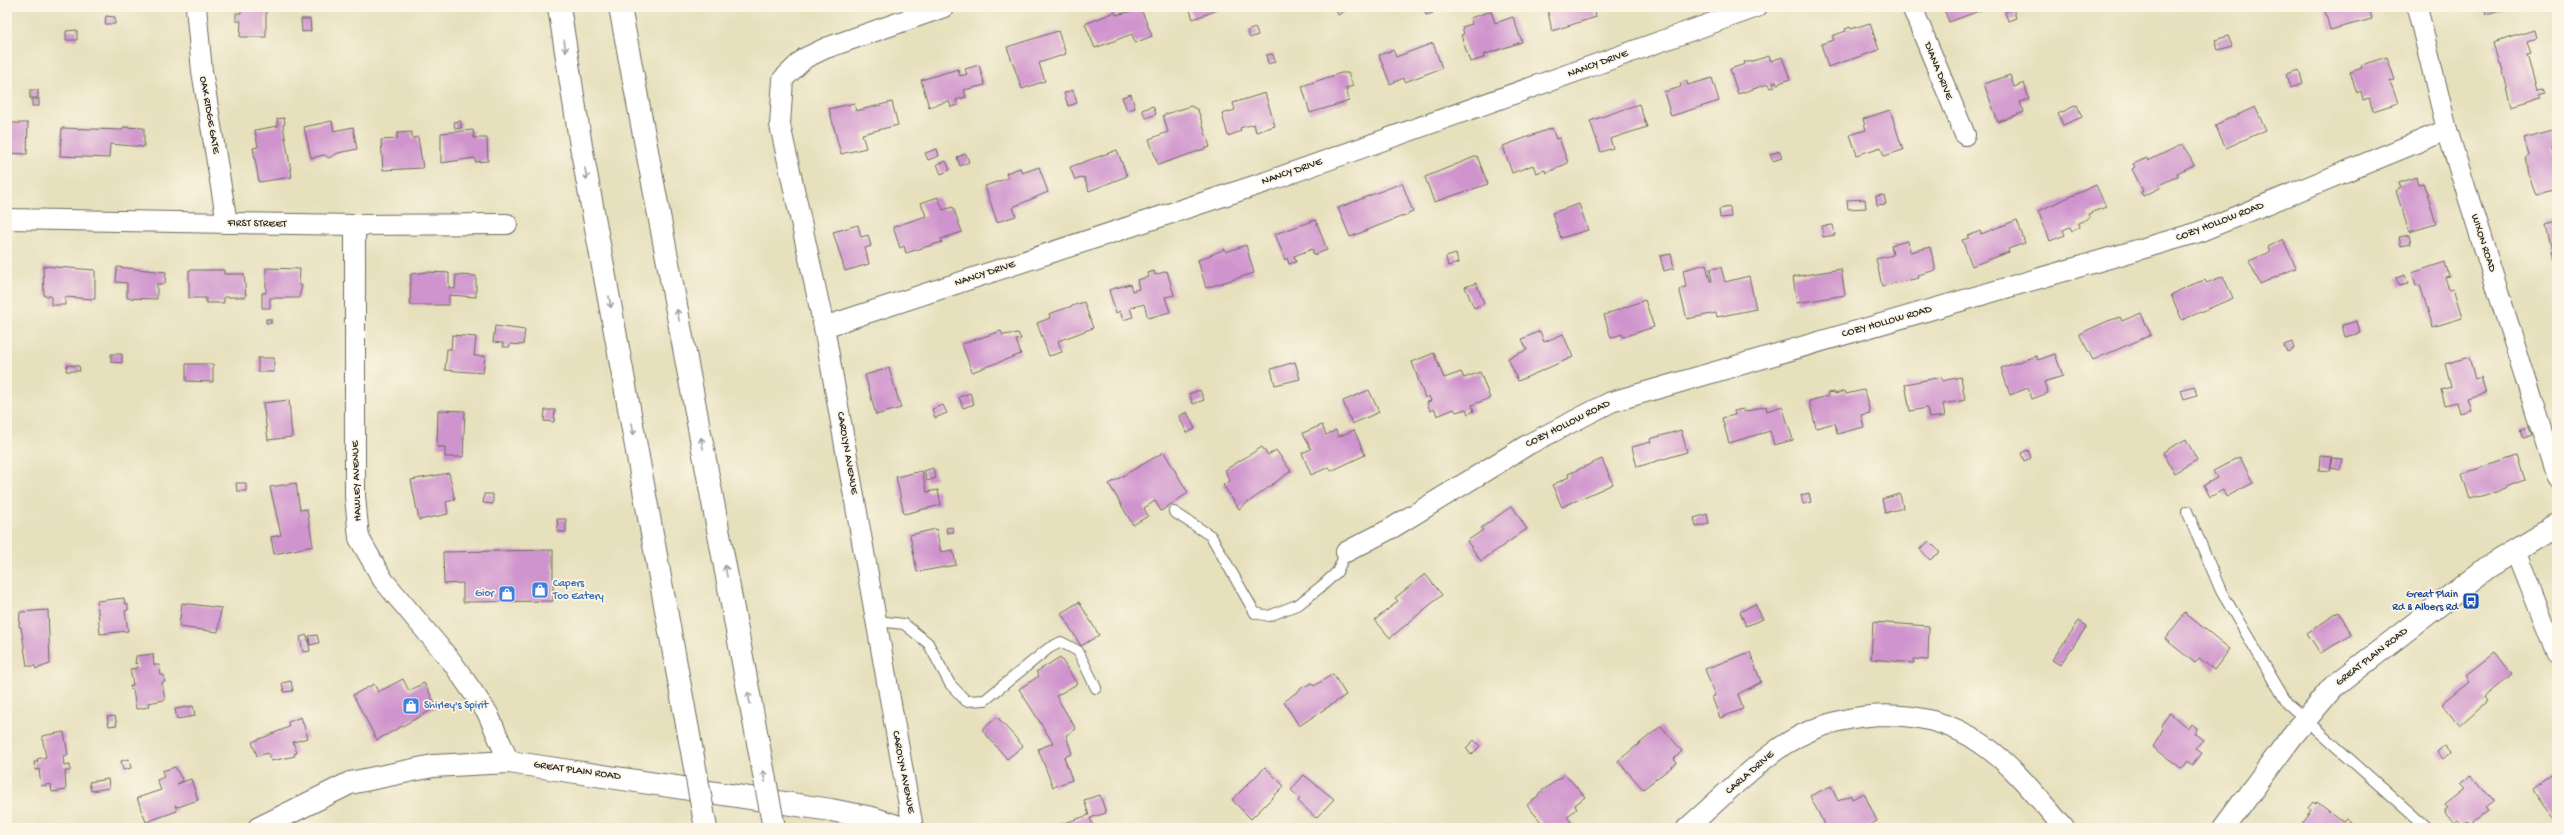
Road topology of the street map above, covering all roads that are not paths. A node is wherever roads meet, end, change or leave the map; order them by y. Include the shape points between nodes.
1 (196, 7) edge
2 (558, 7) edge
3 (620, 7) edge
4 (944, 7) edge
5 (1757, 7) edge
6 (1912, 7) edge
7 (2417, 7) edge
8 (2447, 130) junction
9 (1965, 135) dead end
10 (7, 219) edge
11 (227, 223) junction
12 (507, 224) dead end
13 (355, 225) junction
14 (824, 327) junction
15 (2557, 478) edge
16 (2187, 511) dead end
17 (1174, 512) dead end
18 (2557, 525) edge
19 (2516, 550) junction
20 (1346, 552) joint
21 (877, 621) junction
22 (2557, 654) edge
23 (1096, 688) dead end
24 (2305, 719) junction
25 (509, 762) junction
26 (259, 828) edge
27 (706, 828) edge
28 (774, 828) edge
29 (902, 828) edge
30 (913, 828) edge
31 (1687, 828) edge
32 (2064, 828) edge
33 (2224, 828) edge
34 (2427, 828) edge

1 - 11 street, OAK RIDGE GATE via 202,71
2 -> 27 main road, bridge via 581,146
28 -> 3 main road, bridge
4 - 14 street, CAROLYN AVENUE via 826,48 805,58 783,79 780,125
5 - 14 street, NANCY DRIVE via 1266,182
6 - 9 street, DIANA DRIVE
7 - 8 street, WIXON ROAD
8 - 15 street, WIXON ROAD
8 - 20 street, COZY HOLLOW ROAD via 2196,233 1611,402 1529,444 1392,528
10 - 11 street, FIRST STREET
11 - 13 street, FIRST STREET
12 - 13 street, FIRST STREET
13 - 25 street, HAWLEY AVENUE via 355,496 360,538 384,580 452,662 488,714
14 - 21 street, CAROLYN AVENUE
16 - 24 lane via 2225,598 2288,703
17 - 20 lane via 1211,536 1255,614 1269,616 1299,604 1337,572
18 - 19 main road, GREAT PLAIN ROAD
19 - 22 street
19 - 24 main road, GREAT PLAIN ROAD via 2488,567 2372,655 2332,688
21 - 23 lane via 904,624 928,643 950,684 966,701 986,700 1049,648 1061,642 1078,651
21 - 30 street, CAROLYN AVENUE
24 - 33 main road, GREAT PLAIN ROAD
24 - 34 lane
25 - 26 main road, GREAT PLAIN ROAD via 433,766 350,783
25 - 29 main road, GREAT PLAIN ROAD via 831,810 872,818
31 - 32 street, CARLA DRIVE via 1774,751 1809,732 1840,720 1876,716 1913,717 1950,727 1980,742 2005,761

